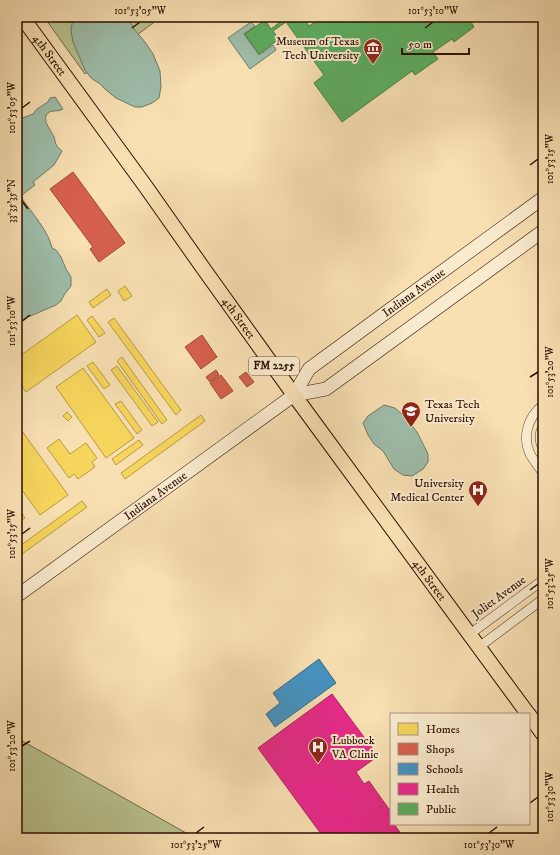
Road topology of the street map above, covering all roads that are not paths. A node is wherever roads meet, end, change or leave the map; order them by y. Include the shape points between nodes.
1 (22, 17) edge
2 (543, 198) edge
3 (543, 231) edge
4 (294, 395) junction
5 (543, 405) edge
6 (542, 429) edge
7 (543, 448) edge
8 (543, 473) edge
9 (543, 580) edge
10 (17, 596) edge
11 (543, 599) edge
12 (470, 634) junction
13 (479, 647) junction
14 (528, 713) edge
15 (530, 716) edge
16 (543, 734) edge

1 - 4 main road, 4th Street / FM 2255
2 - 4 street, Indiana Avenue via 309,369
3 - 4 street, Indiana Avenue via 326,389
4 - 10 street, Indiana Avenue
4 - 12 main road, 4th Street / FM 2255
5 - 8 street via 532,417 527,433 530,453
6 - 7 street via 540,441
9 - 12 street, Joliet Avenue
11 - 13 street
12 - 13 main road, 4th Street / FM 2255
13 - 14 main road, 4th Street / FM 2255
15 - 16 main road, 4th Street / FM 2255

